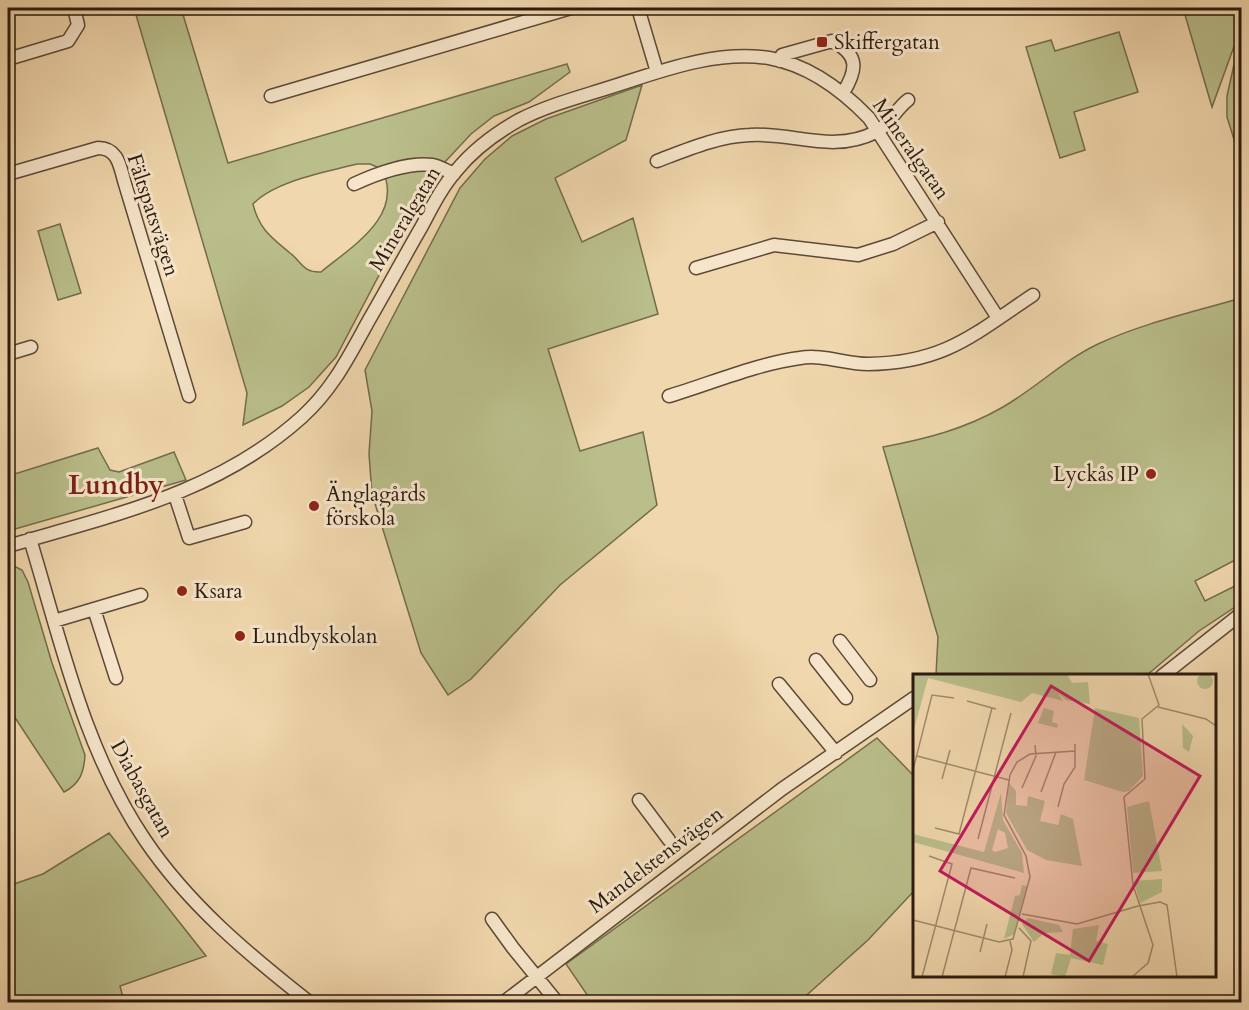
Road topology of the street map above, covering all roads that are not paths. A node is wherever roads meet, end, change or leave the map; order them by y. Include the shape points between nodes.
1 (74, 8) edge
2 (571, 8) edge
3 (638, 8) edge
4 (8, 59) edge
5 (780, 61) junction
6 (657, 72) junction
7 (843, 93) junction
8 (271, 96) dead end
9 (908, 100) dead end
10 (879, 132) junction
11 (657, 161) dead end
12 (8, 174) edge
13 (454, 174) junction
14 (354, 184) dead end
15 (938, 222) junction
16 (696, 268) dead end
17 (1033, 295) dead end
18 (998, 318) junction
19 (31, 347) dead end
20 (8, 354) edge
21 (189, 396) dead end
22 (669, 396) dead end
23 (175, 495) junction
24 (245, 522) dead end
25 (30, 539) junction
26 (8, 546) edge
27 (141, 595) dead end
28 (94, 609) junction
29 (1242, 613) edge
30 (54, 621) junction
31 (840, 641) dead end
32 (816, 660) dead end
33 (1163, 674) edge
34 (116, 678) dead end
35 (870, 680) dead end
36 (779, 684) dead end
37 (846, 698) dead end
38 (913, 699) edge
39 (836, 753) junction
40 (639, 800) dead end
41 (669, 840) dead end
42 (492, 919) dead end
43 (536, 976) junction
44 (309, 1002) edge
45 (504, 1002) edge
46 (557, 1002) edge

1 - 4 street via 78,25 68,41
2 - 8 street
3 - 6 street
5 - 6 street, Mineralgatan via 745,56
5 - 7 street, Mineralgatan
5 - 7 street via 782,55 822,42 838,44 854,67
6 - 13 street, Mineralgatan via 520,120 490,139
7 - 10 street, Mineralgatan
9 - 10 street
10 - 11 street via 820,143 749,135 695,147
10 - 15 street, Mineralgatan
12 - 21 street, Fältspatsvägen via 98,147 113,152
13 - 14 street via 433,165 414,166
13 - 23 street, Mineralgatan via 334,383 268,446
15 - 16 street via 893,244 858,255 774,245
15 - 18 street, Mineralgatan
17 - 18 street
18 - 22 street via 962,342 920,360 858,364 804,357
19 - 20 street
23 - 24 street via 189,538
23 - 25 street, Mineralgatan
25 - 26 street, Mineralgatan
25 - 30 street, Diabasgatan
27 - 28 street
28 - 30 street
28 - 34 street
29 - 33 street
30 - 44 street, Diabasgatan via 90,734 145,840 212,920
31 - 35 street
32 - 37 street
36 - 39 street
38 - 39 street, Mandelstensvägen
39 - 43 street, Mandelstensvägen via 782,789
40 - 41 street
42 - 43 street
43 - 45 street, Mandelstensvägen
43 - 46 street

